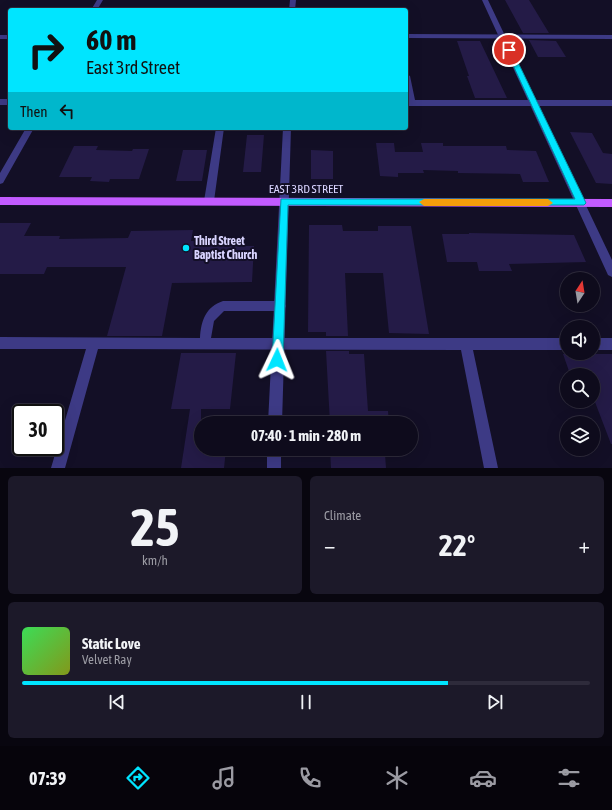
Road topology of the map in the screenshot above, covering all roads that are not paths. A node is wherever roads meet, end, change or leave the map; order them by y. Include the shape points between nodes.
1 (485, 0) edge
2 (408, 36) edge
3 (503, 37) junction
4 (612, 38) edge
5 (409, 103) edge
6 (533, 103) junction
7 (612, 103) edge
8 (29, 130) edge
9 (220, 130) edge
10 (287, 130) edge
11 (0, 181) edge
12 (0, 201) edge
13 (209, 201) junction
14 (284, 202) junction
15 (581, 203) junction
16 (612, 203) edge
17 (612, 272) edge
18 (280, 306) junction
19 (0, 343) edge
20 (94, 343) junction
21 (205, 344) junction
22 (278, 344) junction
23 (466, 344) junction
24 (560, 344) edge
25 (600, 344) edge
26 (612, 344) edge
27 (275, 416) edge
28 (274, 456) edge
29 (58, 468) edge
30 (274, 468) edge
31 (491, 468) edge

1 - 3 street
2 - 3 street
3 - 4 street
3 - 6 street
5 - 6 street
6 - 7 street
6 - 15 street
8 - 11 street
9 - 13 street
10 - 14 street
12 - 13 main road, EAST 3RD STREET
13 - 14 main road, EAST 3RD STREET
14 - 15 main road, EAST 3RD STREET
14 - 18 street
15 - 16 main road, EAST 3RD STREET
15 - 17 street
18 - 21 street via 223,306 215,310 209,317
18 - 22 street
19 - 20 street
20 - 21 street
20 - 29 street
21 - 22 street
22 - 23 street
22 - 27 street
23 - 24 street
23 - 31 street
25 - 26 street
28 - 30 street

